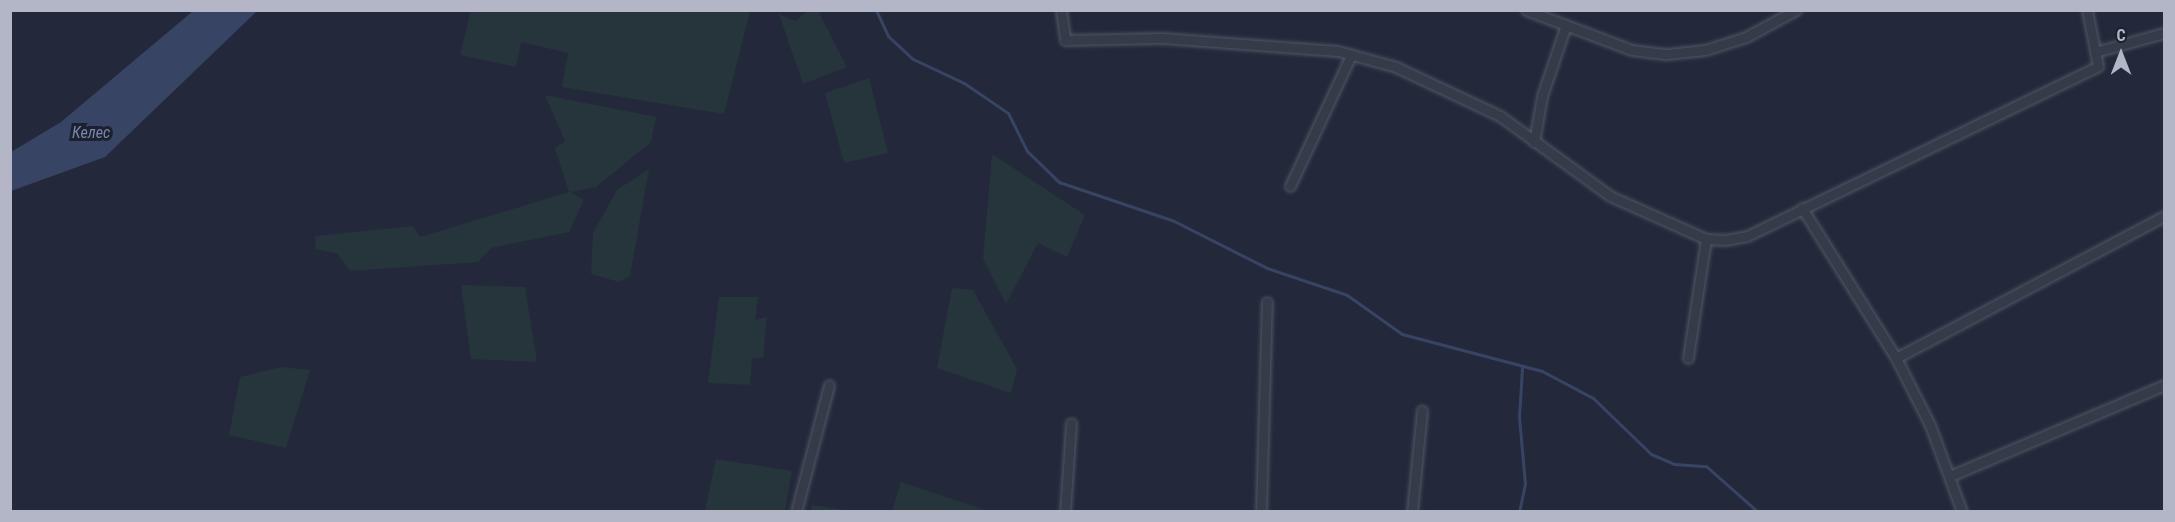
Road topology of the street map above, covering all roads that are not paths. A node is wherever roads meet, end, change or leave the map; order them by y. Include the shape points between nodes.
1 (1061, 10) edge
2 (1526, 10) edge
3 (1796, 10) edge
4 (2087, 10) edge
5 (1566, 25) junction
6 (2164, 33) edge
7 (2095, 52) junction
8 (1351, 55) junction
9 (1534, 142) junction
10 (1290, 186) dead end
11 (1802, 208) junction
12 (2164, 216) edge
13 (1706, 239) junction
14 (1267, 302) dead end
15 (1688, 358) dead end
16 (1896, 358) junction
17 (829, 384) dead end
18 (2164, 385) edge
19 (1422, 410) dead end
20 (1071, 423) dead end
21 (1950, 476) junction
22 (796, 512) edge
23 (1065, 512) edge
24 (1261, 512) edge
25 (1413, 512) edge
26 (1962, 512) edge

1 - 8 street via 1065,40 1162,38
2 - 5 street
3 - 5 street via 1746,37 1705,50 1667,54 1632,50
4 - 7 street
5 - 9 street via 1542,96
6 - 7 street
7 - 11 street via 2098,66
8 - 9 street via 1453,90
8 - 10 street
9 - 13 street via 1610,196
11 - 13 street via 1747,236
11 - 16 street
12 - 16 street
13 - 15 street
14 - 24 street
16 - 21 street
17 - 22 street
18 - 21 street
19 - 25 street
20 - 23 street
21 - 26 street

